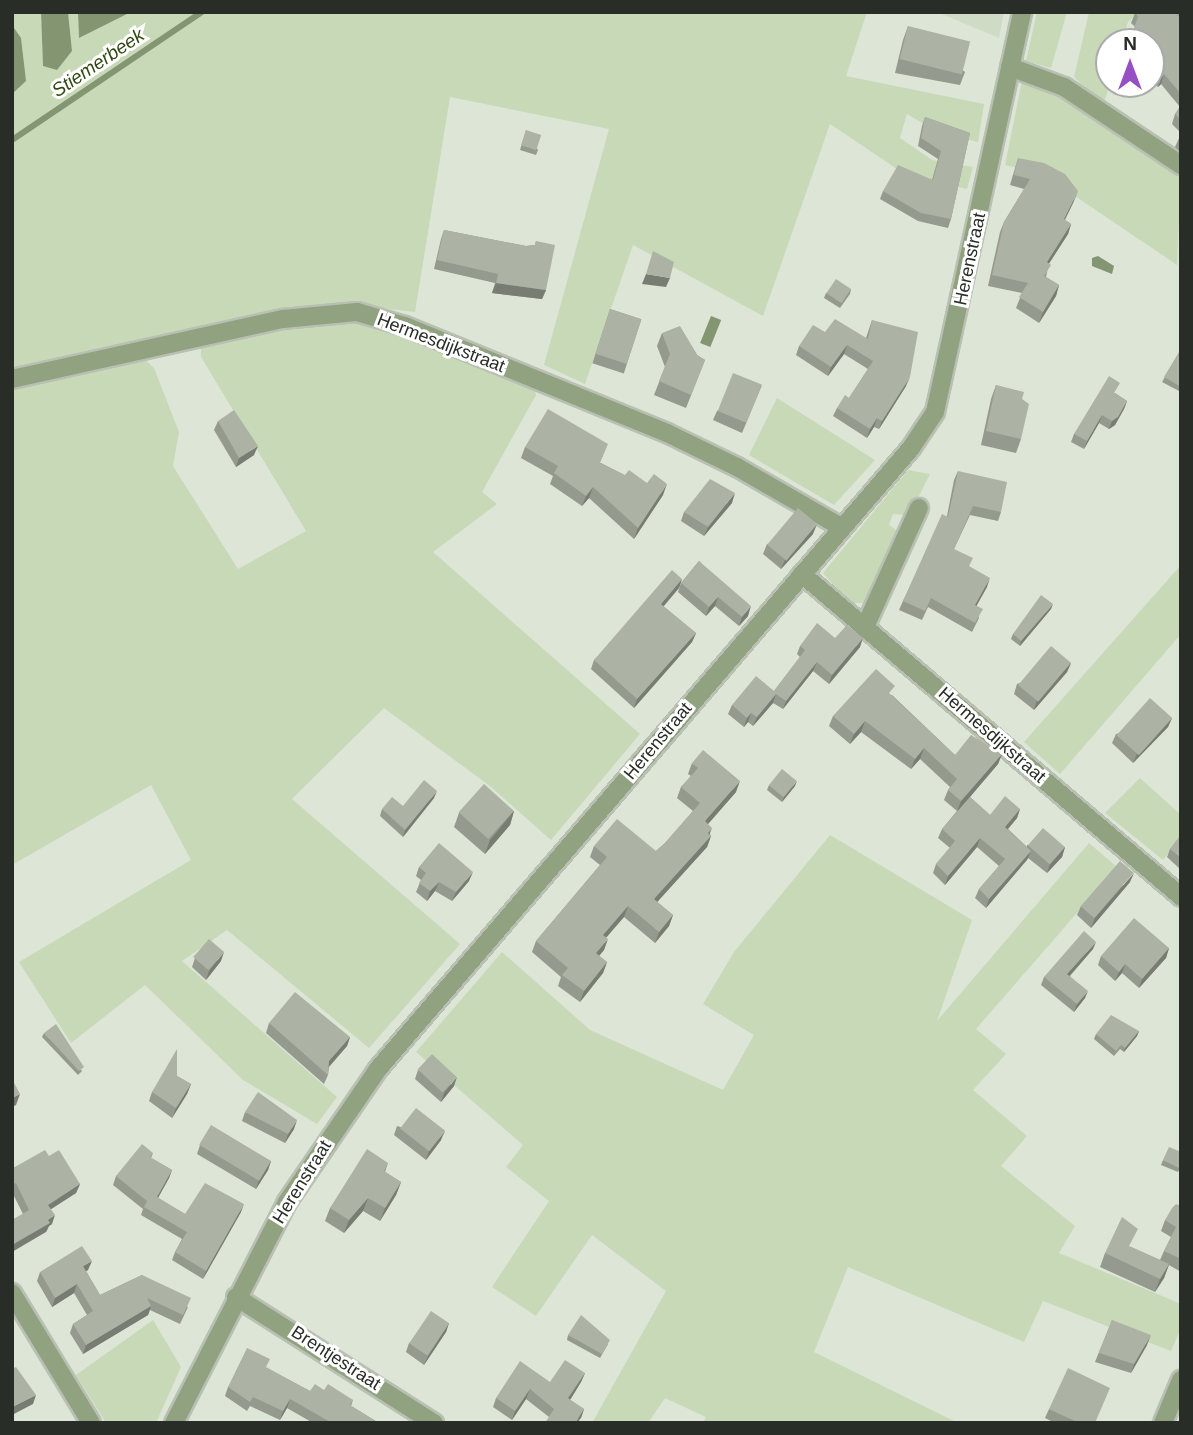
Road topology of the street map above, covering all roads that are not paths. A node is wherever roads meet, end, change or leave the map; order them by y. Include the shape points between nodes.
1 (1022, 12) edge
2 (1177, 12) edge
3 (1181, 16) edge
4 (1010, 67) junction
5 (1181, 165) edge
6 (12, 379) edge
7 (919, 508) dead end
8 (841, 527) junction
9 (802, 574) junction
10 (864, 629) junction
11 (1181, 897) edge
12 (12, 1293) edge
13 (236, 1297) junction
14 (1181, 1380) edge
15 (90, 1423) edge
16 (174, 1423) edge
17 (434, 1423) edge
18 (1163, 1423) edge

1 - 4 street, Herenstraat
2 - 3 street
4 - 5 street via 1064,87
4 - 8 street, Herenstraat via 941,399 911,448
6 - 8 street, Hermesdijkstraat via 283,319 357,312 405,326 667,433
7 - 10 street via 903,525
8 - 9 street, Herenstraat
9 - 10 street, Hermesdijkstraat
9 - 13 street, Herenstraat via 378,1069 287,1202
10 - 11 street, Hermesdijkstraat
12 - 15 street
13 - 16 street, Herenstraat
13 - 17 street, Brentjestraat
14 - 18 street

